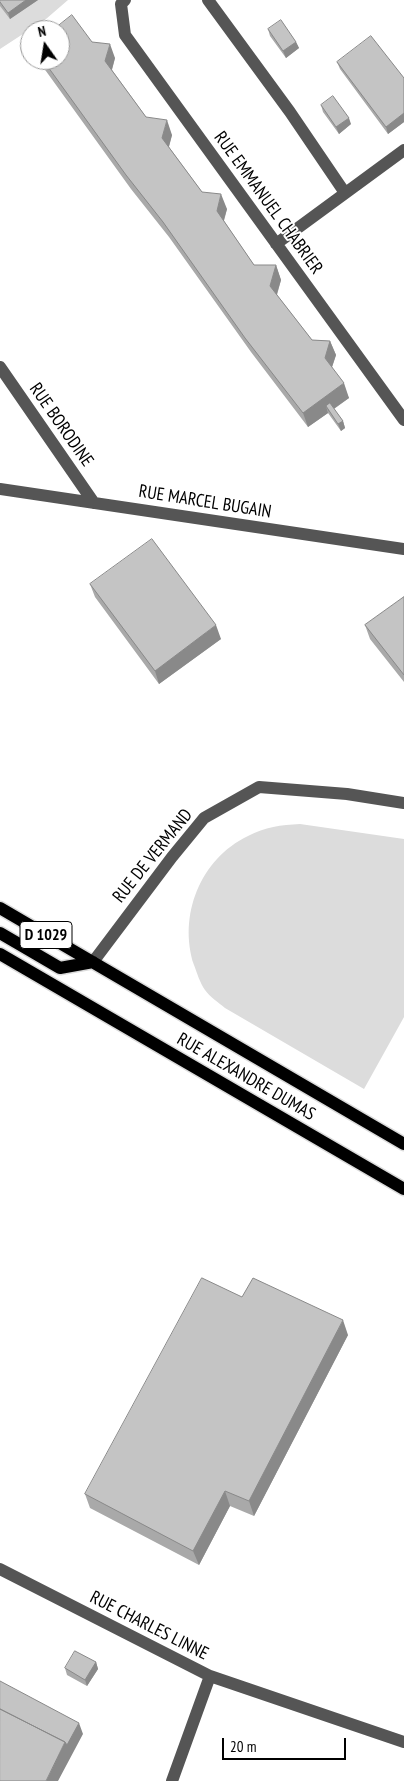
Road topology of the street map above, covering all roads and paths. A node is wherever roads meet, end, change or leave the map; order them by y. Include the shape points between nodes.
1 (125, 0) edge
2 (208, 0) edge
3 (404, 150) edge
4 (345, 193) junction
5 (276, 244) junction
6 (0, 367) edge
7 (404, 420) edge
8 (0, 489) edge
9 (94, 502) junction
10 (404, 549) edge
11 (404, 803) edge
12 (0, 908) edge
13 (0, 934) edge
14 (0, 954) edge
15 (93, 962) junction
16 (404, 1144) edge
17 (404, 1190) edge
18 (0, 1569) edge
19 (210, 1676) junction
20 (404, 1742) edge
21 (172, 1781) edge

1 - 5 street, RUE EMMANUEL CHABRIER via 121,4 125,35
2 - 4 street
3 - 4 street
4 - 5 street
5 - 7 street, RUE EMMANUEL CHABRIER
6 - 9 street, RUE BORODINE
8 - 9 street, RUE MARCEL BUGAIN
9 - 10 street, RUE MARCEL BUGAIN
11 - 15 street, RUE DE VERMAND via 347,794 259,787 204,818
12 - 15 main road, D 1029
13 - 15 main road, D 1029 via 60,968
14 - 17 main road, RUE ALEXANDRE DUMAS / D 1029
15 - 16 main road, RUE ALEXANDRE DUMAS
18 - 19 street, RUE CHARLES LINNE
19 - 20 street
19 - 21 street, RUE CHARLES LINNE

